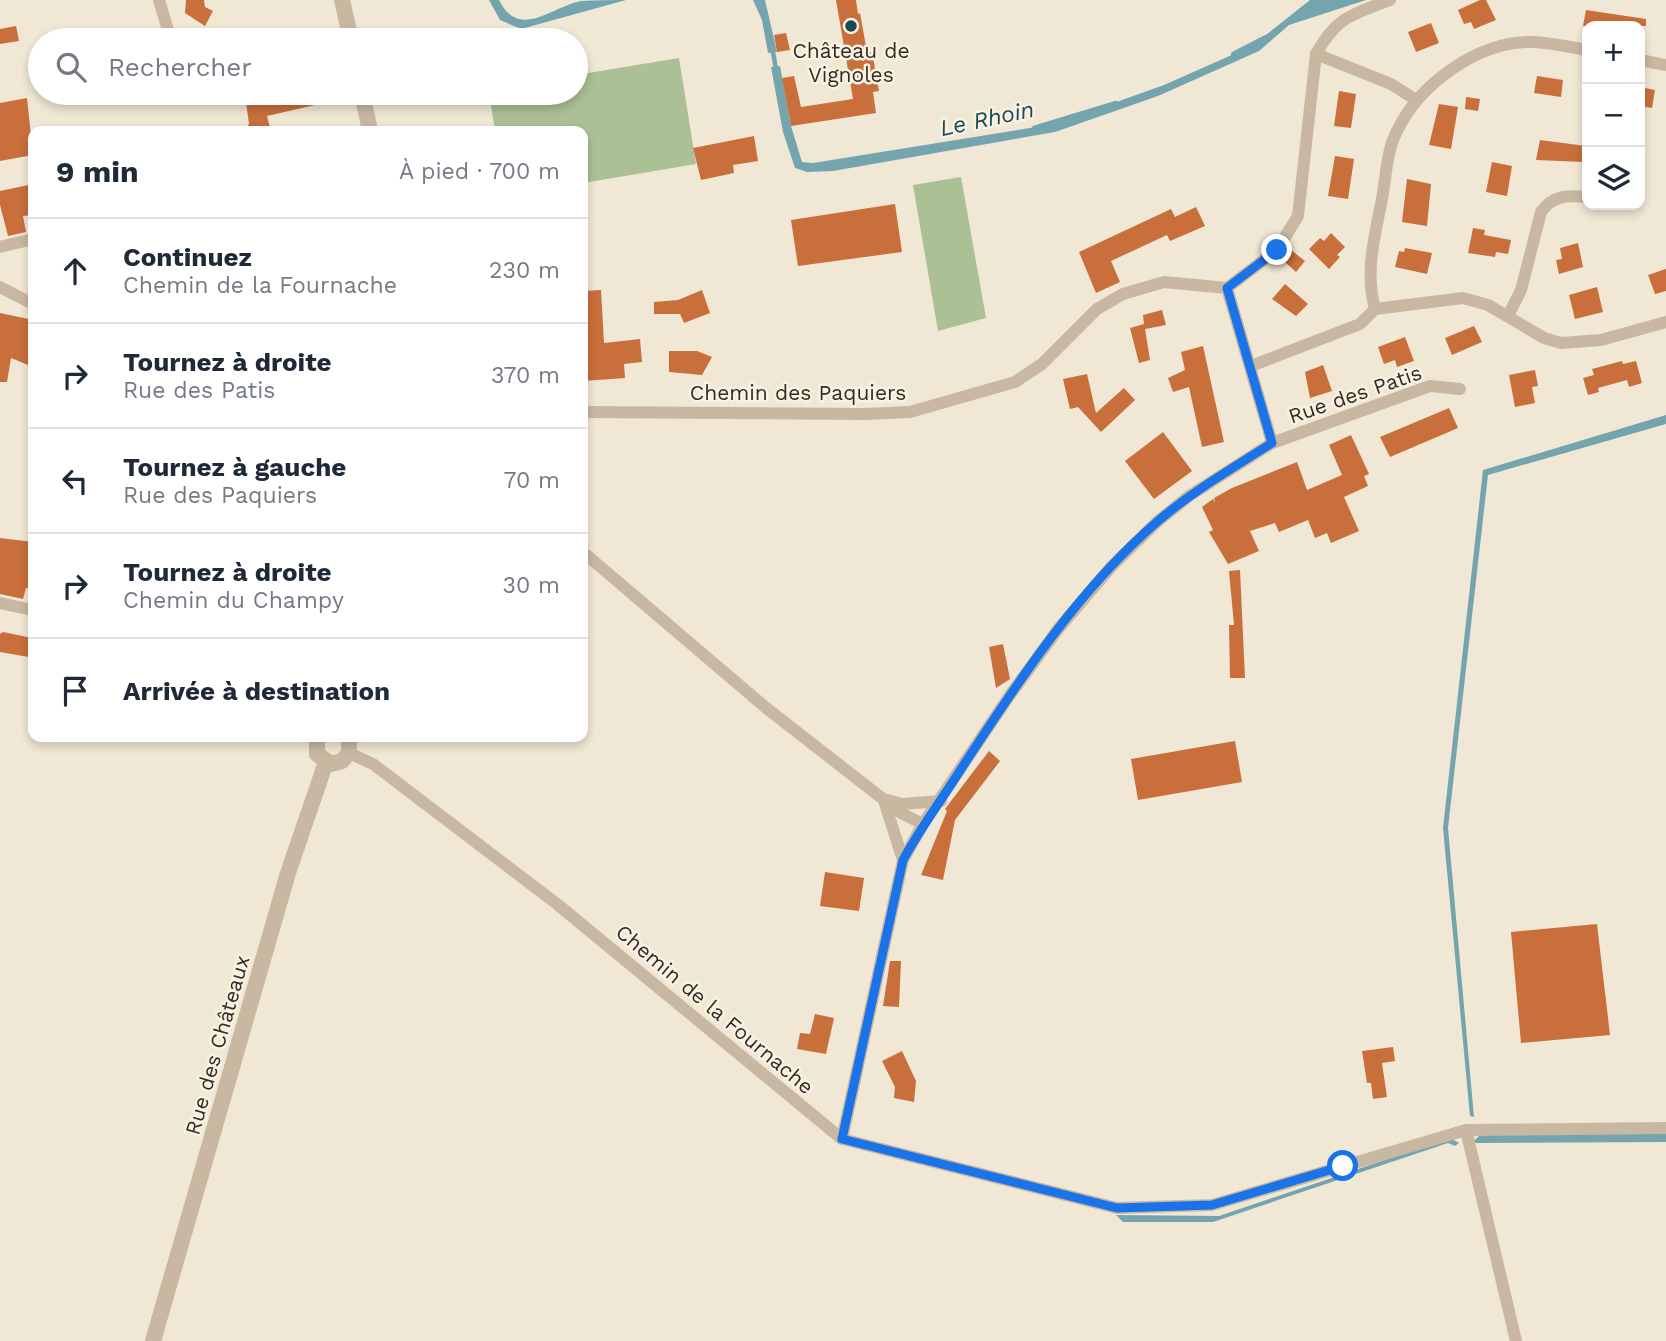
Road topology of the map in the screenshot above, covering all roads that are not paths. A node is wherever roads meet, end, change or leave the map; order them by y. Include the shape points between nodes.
1 (159, 0) edge
2 (342, 0) edge
3 (1390, 0) edge
4 (167, 28) edge
5 (348, 28) edge
6 (1582, 49) edge
7 (1316, 54) junction
8 (1645, 61) edge
9 (1666, 65) edge
10 (1416, 100) junction
11 (365, 105) edge
12 (369, 126) edge
13 (1582, 196) edge
14 (28, 240) edge
15 (0, 247) edge
16 (1, 282) edge
17 (1227, 288) junction
18 (28, 301) edge
19 (1375, 309) junction
20 (1508, 316) junction
21 (1666, 322) edge
22 (1251, 366) junction
23 (1460, 389) dead end
24 (588, 412) edge
25 (1272, 443) junction
26 (588, 556) edge
27 (0, 603) edge
28 (28, 609) edge
29 (316, 742) edge
30 (349, 745) edge
31 (326, 762) junction
32 (881, 798) junction
33 (942, 801) junction
34 (923, 824) junction
35 (903, 860) junction
36 (1666, 1128) edge
37 (1466, 1130) junction
38 (842, 1139) junction
39 (153, 1341) edge
40 (1516, 1341) edge

1 - 4 street
2 - 5 street
3 - 7 street via 1343,19
6 - 10 street via 1532,42 1505,46 1476,56 1440,78
7 - 10 street via 1391,84
7 - 17 street via 1298,216 1277,250
8 - 9 street
10 - 19 street via 1395,132 1369,266
11 - 12 street
13 - 20 street via 1557,199 1541,212 1521,290
14 - 15 street
16 - 18 street
17 - 22 street
17 - 24 street, Chemin des Paquiers via 1164,282 1123,294 1097,309 1042,363 1015,382 910,412
19 - 20 street via 1463,298
19 - 22 street via 1360,324
20 - 21 street via 1544,338 1562,343 1601,340
22 - 25 street
23 - 25 street, Rue des Patis via 1430,386
25 - 33 street, Rue des Patis via 1189,496 1112,566 1010,695
26 - 32 street via 765,707
27 - 28 street
29 - 31 street via 315,748
30 - 31 street via 342,761
30 - 38 street, Chemin de la Fournache via 557,904
31 - 39 street, Rue des Châteaux via 288,873
32 - 33 street via 902,804
32 - 34 street
32 - 35 street via 890,812
33 - 34 street, Rue des Patis
34 - 35 street, Rue des Patis
35 - 38 street, Rue des Patis
36 - 37 street, Chemin de la Fournache
37 - 38 street, Chemin de la Fournache via 1212,1205 1117,1208
37 - 40 street

